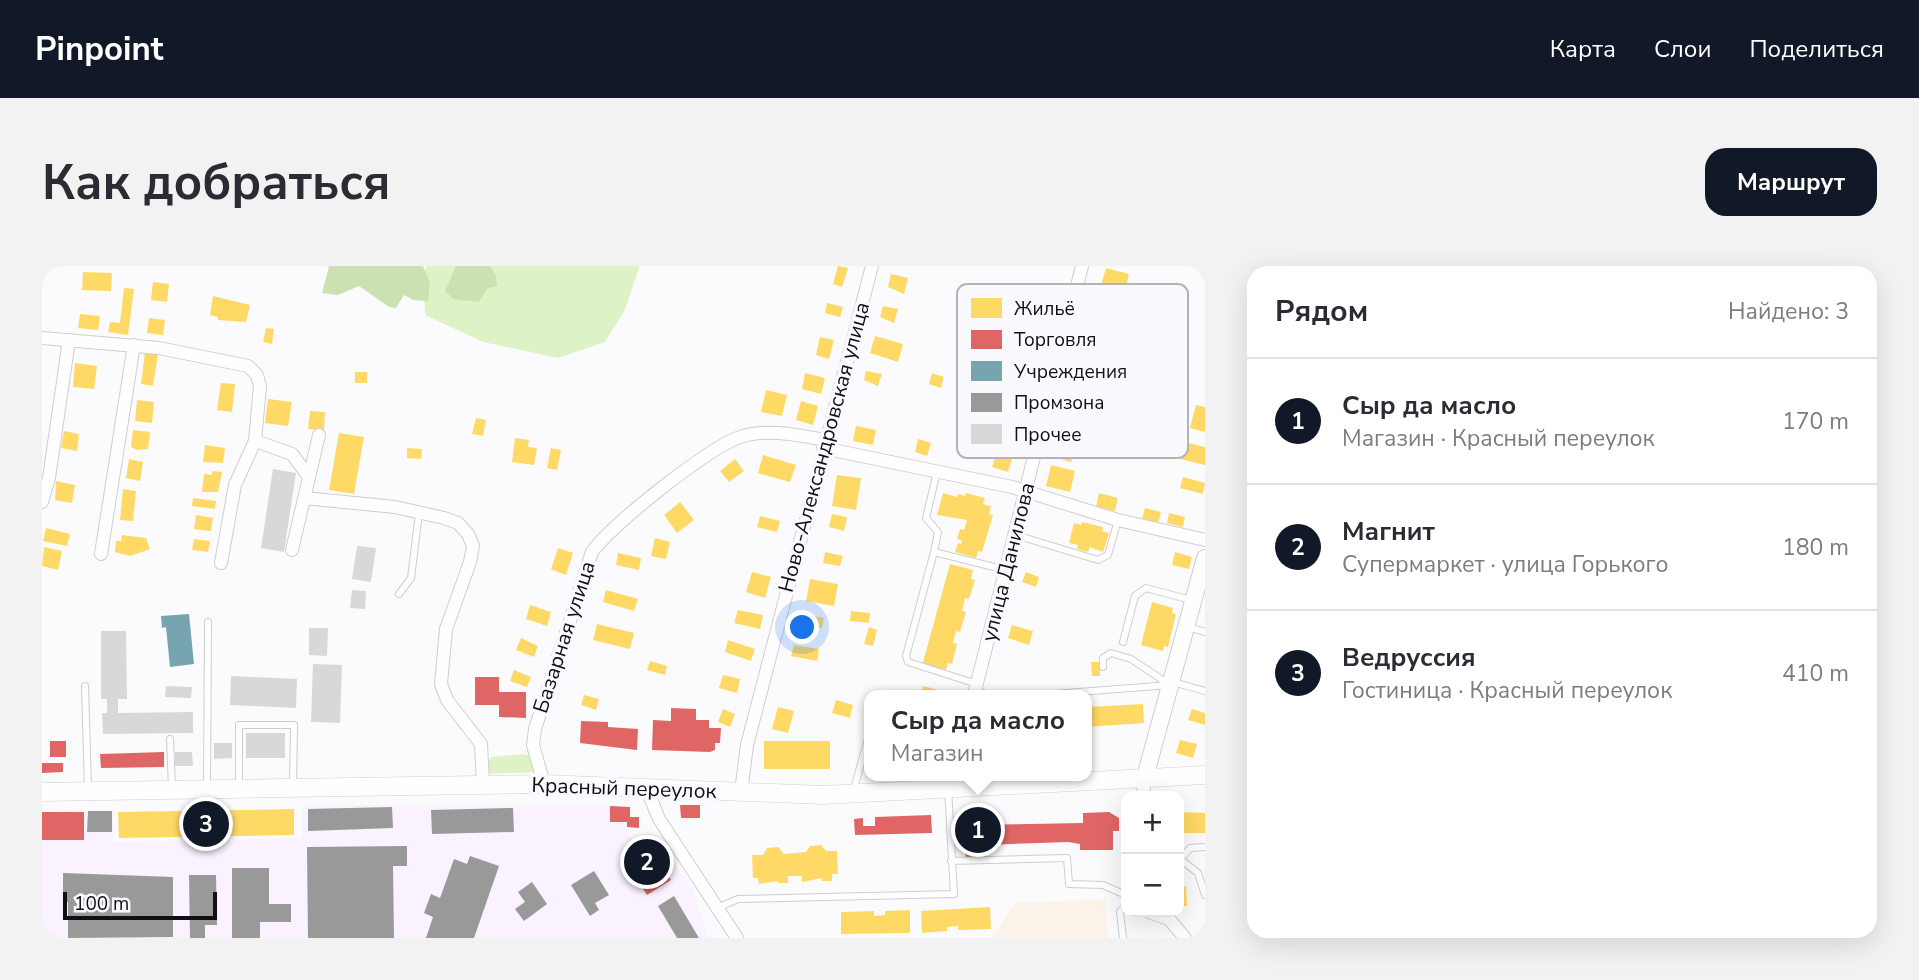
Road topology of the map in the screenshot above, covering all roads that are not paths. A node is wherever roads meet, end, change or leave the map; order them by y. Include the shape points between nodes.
1 (872, 266) edge
2 (1082, 266) edge
3 (1078, 284) edge
4 (42, 338) edge
5 (69, 340) junction
6 (134, 345) junction
7 (319, 435) dead end
8 (255, 441) junction
9 (824, 444) junction
10 (1035, 458) edge
11 (937, 470) junction
12 (309, 477) junction
13 (1027, 492) junction
14 (304, 498) junction
15 (42, 502) edge
16 (419, 512) junction
17 (1118, 520) junction
18 (1016, 535) junction
19 (1205, 540) edge
20 (292, 550) dead end
21 (934, 552) junction
22 (101, 554) dead end
23 (1205, 558) edge
24 (220, 562) dead end
25 (1007, 570) junction
26 (399, 594) dead end
27 (1193, 601) junction
28 (208, 622) dead end
29 (1186, 626) junction
30 (1205, 632) edge
31 (1122, 642) dead end
32 (1103, 667) dead end
33 (1171, 683) junction
34 (85, 686) dead end
35 (976, 690) edge
36 (978, 690) edge
37 (1092, 690) edge
38 (1205, 691) edge
39 (170, 739) dead end
40 (864, 753) edge
41 (1205, 775) edge
42 (1144, 777) junction
43 (1092, 778) edge
44 (988, 781) edge
45 (949, 782) edge
46 (483, 784) junction
47 (544, 784) junction
48 (293, 787) junction
49 (239, 788) junction
50 (646, 788) junction
51 (207, 789) junction
52 (172, 790) junction
53 (88, 791) junction
54 (1143, 791) edge
55 (42, 792) edge
56 (741, 792) junction
57 (852, 794) junction
58 (1205, 848) edge
59 (1184, 855) edge
60 (951, 861) junction
61 (1184, 863) edge
62 (1121, 893) edge
63 (1205, 895) edge
64 (717, 908) junction
65 (1121, 911) edge
66 (1163, 917) edge
67 (737, 938) edge
68 (1123, 938) edge
69 (1185, 938) edge

1 - 9 street, Ново-Александровская улица
2 - 3 street, улица Данилова
4 - 5 street
5 - 6 street
5 - 15 street
6 - 8 street via 248,366 260,386
6 - 22 street
7 - 12 street
8 - 12 street via 292,454
8 - 24 street via 235,485
9 - 11 street, Базарная улица
9 - 47 street, Базарная улица via 789,434 739,438 684,472 603,536 592,552 534,729 533,745
9 - 56 street, Ново-Александровская улица via 747,745
10 - 13 street, улица Данилова
11 - 13 street, Базарная улица
11 - 21 lane via 926,518 938,532
12 - 14 street
13 - 17 street, Базарная улица
13 - 18 street, улица Данилова
14 - 16 street
14 - 20 street
16 - 26 lane via 411,578
16 - 46 street via 458,523 472,546 446,629 441,684 447,700 481,744
17 - 18 lane via 1108,555 1098,560
17 - 19 street, Базарная улица
18 - 25 street, улица Данилова
21 - 25 lane
21 - 35 lane via 906,656 908,662
23 - 27 street
25 - 36 street, улица Данилова
27 - 29 street
27 - 31 lane via 1146,589 1135,596
28 - 51 lane
29 - 30 lane
29 - 33 street
32 - 33 lane via 1103,658 1111,653 1131,659
33 - 37 lane
33 - 38 lane
33 - 42 street
34 - 53 lane
39 - 52 lane
40 - 57 lane
41 - 42 main road, Красный переулок
42 - 43 main road, Красный переулок
42 - 54 street
44 - 45 main road, Красный переулок
45 - 57 main road, Красный переулок
45 - 60 lane
46 - 47 main road, Красный переулок
46 - 48 main road, Красный переулок
47 - 50 main road, Красный переулок
48 - 49 main road, Красный переулок
48 - 49 lane via 294,724 239,725
49 - 51 main road, Красный переулок
50 - 56 main road, Красный переулок
50 - 64 street via 659,819
51 - 52 main road, Красный переулок
52 - 53 main road, Красный переулок
53 - 55 main road, Красный переулок
56 - 57 main road, Красный переулок
58 - 59 lane via 1190,848
60 - 62 lane via 1067,858 1069,884 1103,885
60 - 64 lane via 954,894 738,899
61 - 63 lane via 1198,873
64 - 67 street
65 - 68 lane
66 - 69 street

